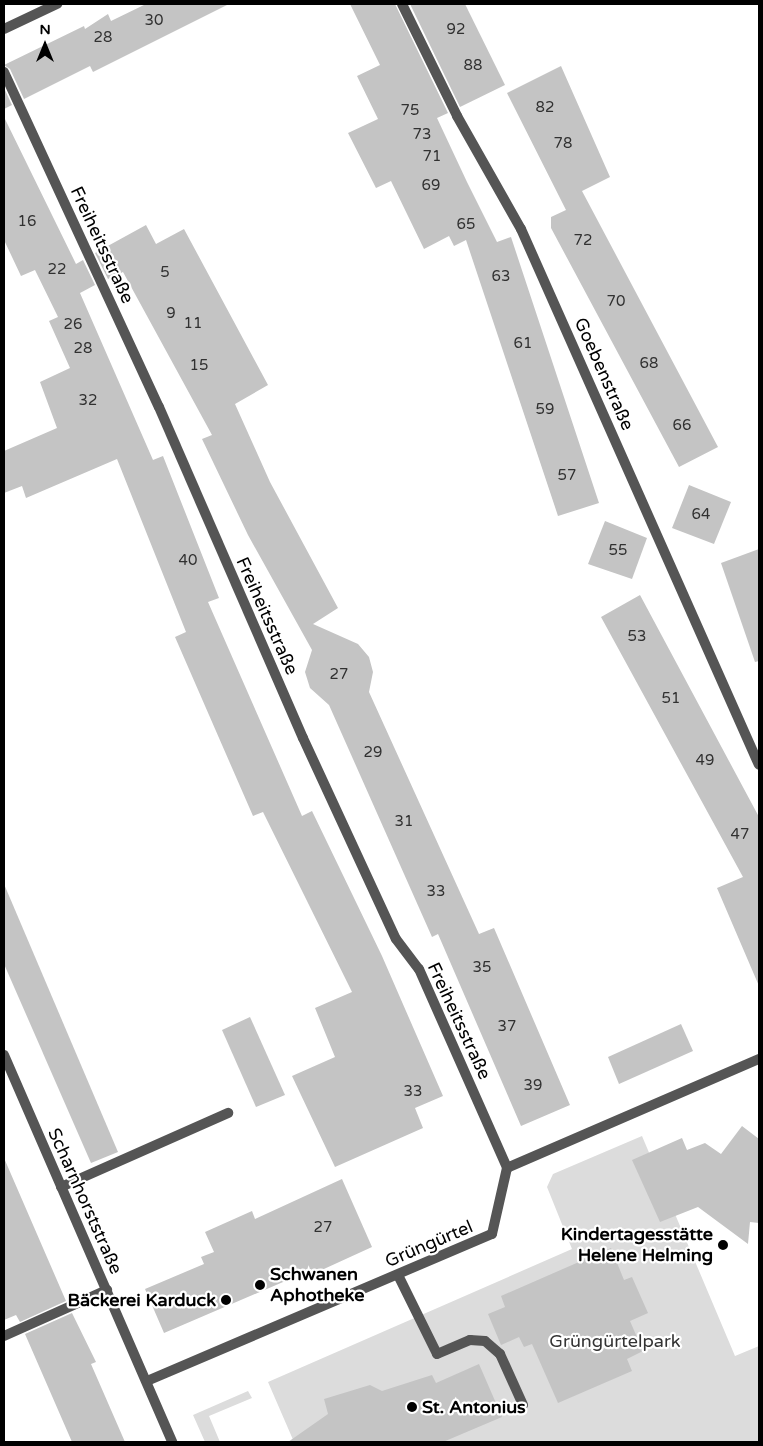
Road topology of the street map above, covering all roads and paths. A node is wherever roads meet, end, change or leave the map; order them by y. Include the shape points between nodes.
1 (57, 4) edge
2 (402, 4) edge
3 (4, 30) edge
4 (4, 72) edge
5 (759, 765) edge
6 (4, 1055) edge
7 (759, 1059) edge
8 (228, 1113) dead end
9 (507, 1168) junction
10 (61, 1187) junction
11 (398, 1275) junction
12 (107, 1290) junction
13 (4, 1336) edge
14 (147, 1381) junction
15 (523, 1405) dead end
16 (172, 1442) edge

1 - 3 street
2 - 5 street, Goebenstraße via 457,116 521,229
4 - 9 street, Freiheitsstraße via 159,407 299,729 396,939 419,969
6 - 10 street, Scharnhorststraße
7 - 9 street
8 - 10 street
9 - 11 street, Grüngürtel via 492,1234
10 - 12 street, Scharnhorststraße
11 - 14 street, Grüngürtel
11 - 15 street via 437,1354 470,1340 485,1341 500,1354
12 - 13 street
12 - 14 street, Scharnhorststraße
14 - 16 street, Scharnhorststraße

